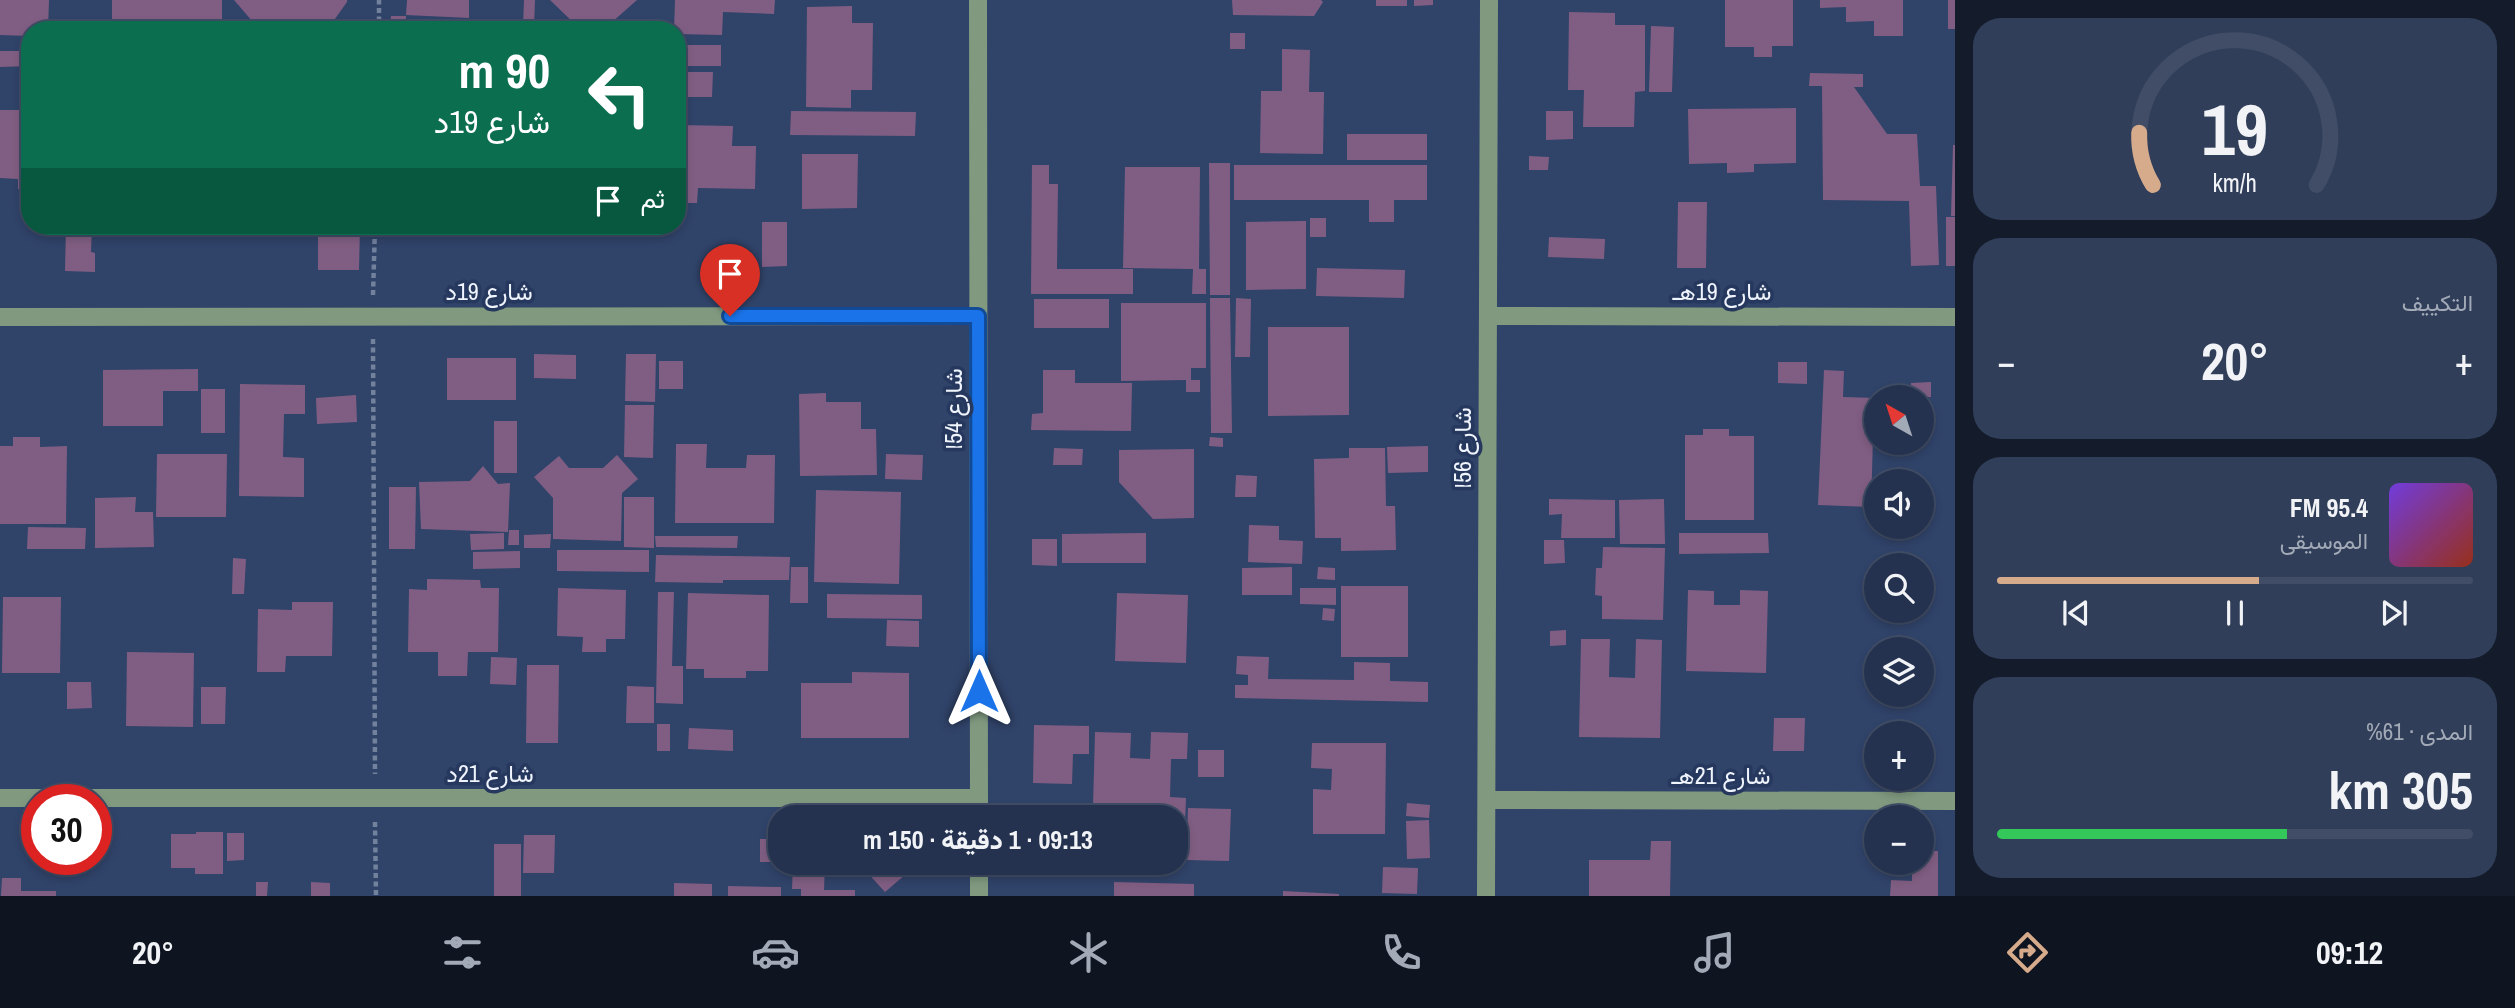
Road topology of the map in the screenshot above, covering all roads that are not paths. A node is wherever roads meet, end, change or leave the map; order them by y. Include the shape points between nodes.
1 (978, 0) edge
2 (1489, 0) edge
3 (978, 316) junction
4 (1488, 316) junction
5 (0, 317) edge
6 (1955, 317) edge
7 (979, 798) junction
8 (0, 799) edge
9 (1487, 800) junction
10 (1955, 801) edge
11 (979, 805) edge
12 (979, 875) edge
13 (979, 896) edge
14 (1486, 896) edge

1 - 3 street, شارع 54ا
2 - 4 street, شارع 56ا
3 - 5 street, شارع 19د
3 - 7 street, شارع 54ا
4 - 6 street, شارع 19هـ
4 - 9 street, شارع 56ا
7 - 8 street, شارع 21د
7 - 11 street, شارع 54ا
9 - 10 street, شارع 21هـ
9 - 14 street, شارع 56ا
12 - 13 street

